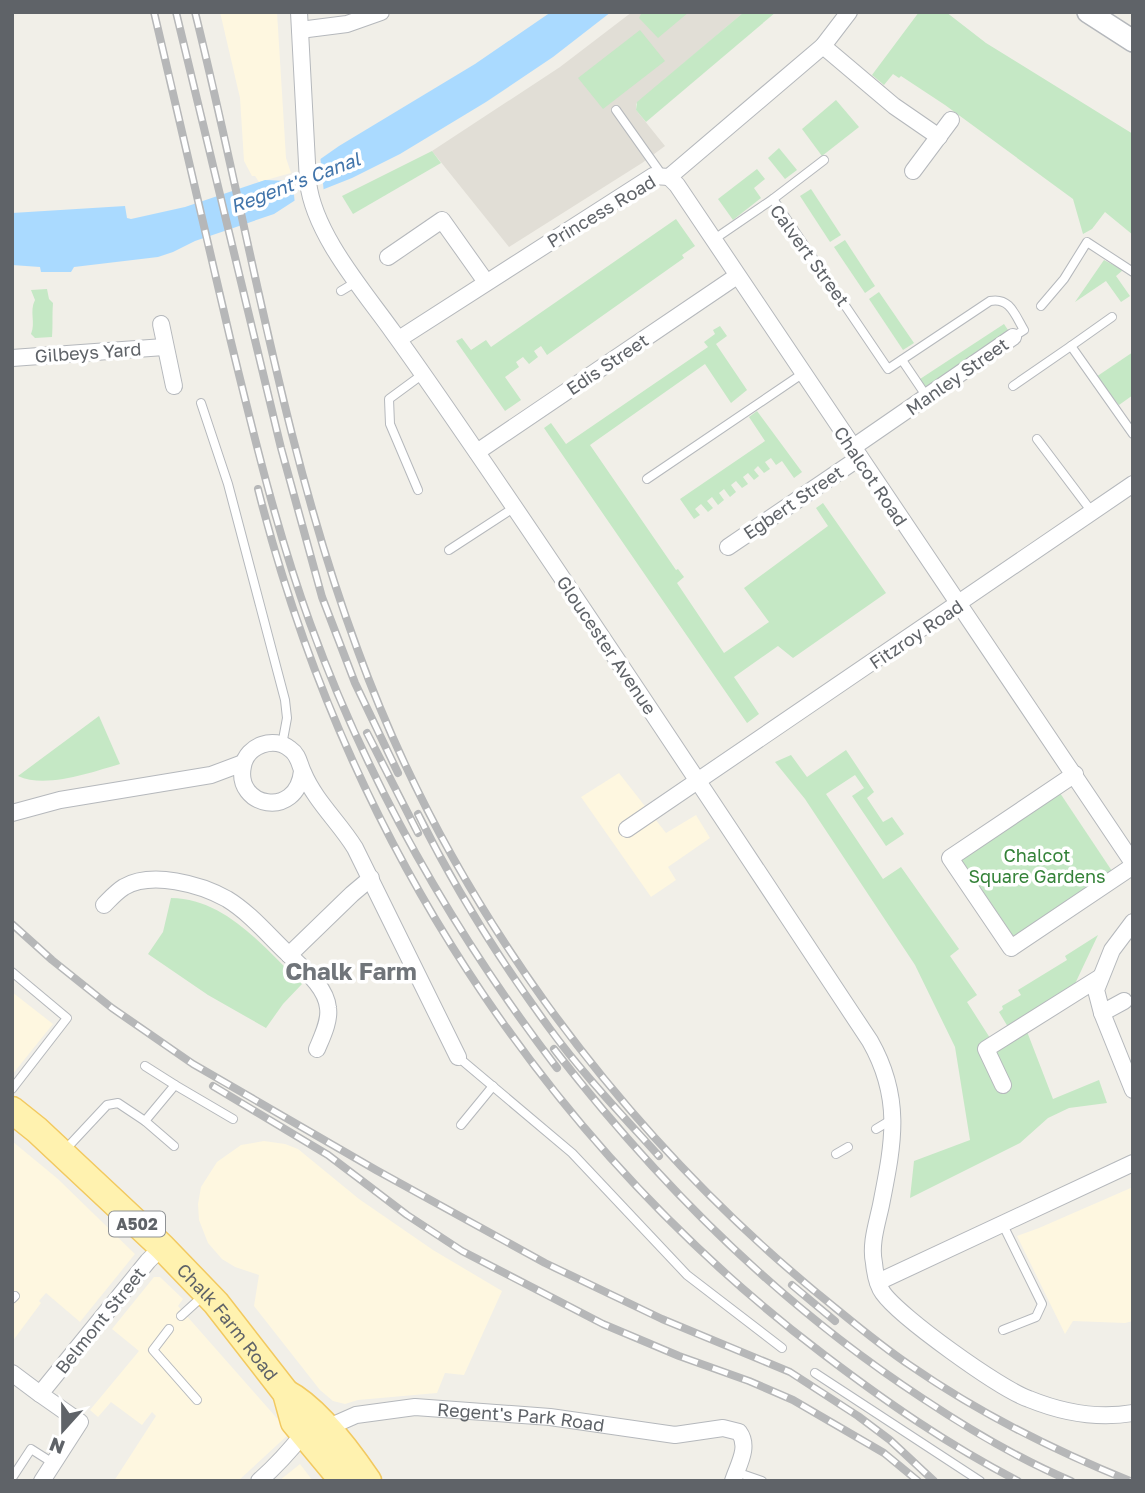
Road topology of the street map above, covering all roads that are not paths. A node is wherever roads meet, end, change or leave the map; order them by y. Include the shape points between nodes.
1 (299, 12) edge
2 (381, 12) edge
3 (849, 12) edge
4 (1088, 12) edge
5 (300, 30) junction
6 (1133, 41) edge
7 (823, 46) junction
8 (616, 110) dead end
9 (951, 120) dead end
10 (939, 137) junction
11 (824, 160) dead end
12 (913, 172) dead end
13 (665, 176) junction
14 (773, 199) junction
15 (713, 240) junction
16 (388, 257) dead end
17 (1133, 272) edge
18 (737, 276) junction
19 (356, 282) junction
20 (486, 282) junction
21 (341, 291) dead end
22 (1041, 306) dead end
23 (1112, 317) dead end
24 (161, 324) dead end
25 (1013, 337) joint
26 (398, 339) junction
27 (1071, 346) junction
28 (164, 347) junction
29 (12, 358) edge
30 (902, 360) junction
31 (888, 369) joint
32 (423, 374) junction
33 (802, 374) junction
34 (174, 386) dead end
35 (1013, 386) dead end
36 (927, 397) junction
37 (201, 403) dead end
38 (1133, 434) edge
39 (1037, 439) dead end
40 (477, 452) junction
41 (855, 453) junction
42 (647, 479) dead end
43 (418, 490) dead end
44 (1131, 490) edge
45 (514, 507) junction
46 (1092, 512) junction
47 (727, 547) dead end
48 (449, 550) dead end
49 (959, 605) junction
50 (282, 745) junction
51 (243, 763) junction
52 (302, 771) junction
53 (1075, 774) junction
54 (211, 775) junction
55 (698, 781) junction
56 (244, 785) junction
57 (288, 799) junction
58 (322, 805) junction
59 (12, 813) edge
60 (627, 829) dead end
61 (1133, 864) edge
62 (371, 878) junction
63 (104, 905) dead end
64 (1131, 924) edge
65 (289, 955) junction
66 (12, 972) edge
67 (1099, 978) junction
68 (1124, 1001) dead end
69 (1102, 1013) junction
70 (317, 1049) dead end
71 (458, 1057) joint
72 (145, 1066) dead end
73 (175, 1085) junction
74 (1003, 1085) dead end
75 (493, 1086) junction
76 (12, 1089) edge
77 (1133, 1090) edge
78 (12, 1110) edge
79 (894, 1118) junction
80 (233, 1119) dead end
81 (145, 1121) junction
82 (461, 1125) dead end
83 (876, 1129) dead end
84 (174, 1146) dead end
85 (848, 1147) dead end
86 (62, 1154) junction
87 (836, 1154) dead end
88 (1133, 1163) edge
89 (1002, 1223) junction
90 (162, 1247) junction
91 (878, 1282) junction
92 (206, 1293) junction
93 (181, 1316) dead end
94 (169, 1329) dead end
95 (1003, 1330) dead end
96 (782, 1348) dead end
97 (12, 1373) edge
98 (815, 1373) dead end
99 (40, 1394) junction
100 (198, 1400) dead end
101 (1133, 1413) edge
102 (313, 1434) junction
103 (53, 1463) junction
104 (734, 1476) edge
105 (12, 1478) edge
106 (42, 1481) edge
107 (259, 1481) edge
108 (343, 1481) edge
109 (368, 1481) edge
110 (762, 1481) edge
111 (979, 1481) edge

1 - 5 street, Gloucester Avenue
2 - 5 street via 347,24
3 - 7 street, Princess Road
4 - 6 street
5 - 19 street, Gloucester Avenue via 312,207
7 - 10 street
7 - 13 street, Princess Road
8 - 13 lane
9 - 10 street
10 - 12 street
11 - 14 lane
13 - 15 street, Chalcot Road via 677,185
13 - 20 street, Princess Road via 653,176
14 - 15 lane, Calvert Street
14 - 31 lane, Calvert Street
15 - 18 street, Chalcot Road
16 - 20 street via 442,220
17 - 22 lane via 1087,242
18 - 33 street, Chalcot Road
18 - 40 street, Edis Street
19 - 21 lane
19 - 26 street, Gloucester Avenue
20 - 26 street, Princess Road
23 - 27 lane
24 - 28 street
25 - 30 lane, Manley Street via 1024,330 1008,304 1000,299 990,301
25 - 36 street, Manley Street
26 - 32 street, Gloucester Avenue
27 - 35 lane
27 - 38 lane
28 - 29 street, Gilbeys Yard
28 - 34 street
30 - 31 lane, Manley Street
30 - 36 lane
32 - 40 street, Gloucester Avenue
32 - 43 lane via 389,398 390,424
33 - 41 street, Chalcot Road
33 - 42 lane
36 - 41 street, Manley Street
37 - 50 lane via 228,484 285,700
39 - 46 lane
40 - 45 street, Gloucester Avenue
41 - 47 street, Egbert Street
41 - 49 street, Chalcot Road
44 - 46 street, Fitzroy Road
45 - 48 lane
45 - 55 street, Gloucester Avenue
46 - 49 street, Fitzroy Road
49 - 53 street, Chalcot Road
49 - 55 street, Fitzroy Road
50 - 51 street via 261,745
50 - 52 street via 296,755
51 - 54 street
51 - 56 street
52 - 57 street via 297,789
52 - 58 street
53 - 61 street, Chalcot Road
53 - 61 street via 950,858 1011,947
54 - 56 street
54 - 59 street via 60,800
55 - 60 street, Fitzroy Road
55 - 79 street, Gloucester Avenue via 870,1041 887,1075
56 - 57 street via 261,801
57 - 58 street
58 - 62 street via 347,835
62 - 65 street
62 - 71 street
63 - 65 street via 133,883 191,886 229,900
64 - 67 street
65 - 70 street via 326,999 328,1016
66 - 76 lane via 67,1018
67 - 69 street via 1096,990
67 - 74 street via 986,1049
68 - 69 street
69 - 77 street
71 - 75 lane
72 - 73 lane
73 - 80 lane
73 - 81 lane
75 - 82 lane
75 - 96 lane via 572,1153 687,1275
78 - 86 main road, Chalk Farm Road / A502
79 - 83 lane
79 - 91 street, Gloucester Avenue via 873,1249
81 - 84 lane
81 - 86 lane via 130,1109 107,1105
85 - 87 lane
86 - 90 main road, Chalk Farm Road / A502
88 - 89 street
89 - 91 street
89 - 95 lane via 1042,1304 1036,1317
90 - 92 main road, Chalk Farm Road / A502
90 - 99 street, Belmont Street
91 - 101 street via 883,1293 913,1321 1026,1399 1078,1413
92 - 93 lane
92 - 102 main road, Chalk Farm Road / A502 via 286,1393 301,1401
94 - 100 lane via 153,1350
97 - 99 street
98 - 111 lane
99 - 103 street via 80,1422
102 - 104 street, Regent's Park Road via 356,1415 415,1407 526,1414 675,1435 723,1428 743,1437 745,1446
102 - 107 street
102 - 108 main road, A502
102 - 109 main road, A502
103 - 105 lane via 31,1449
103 - 106 street
104 - 110 lane

